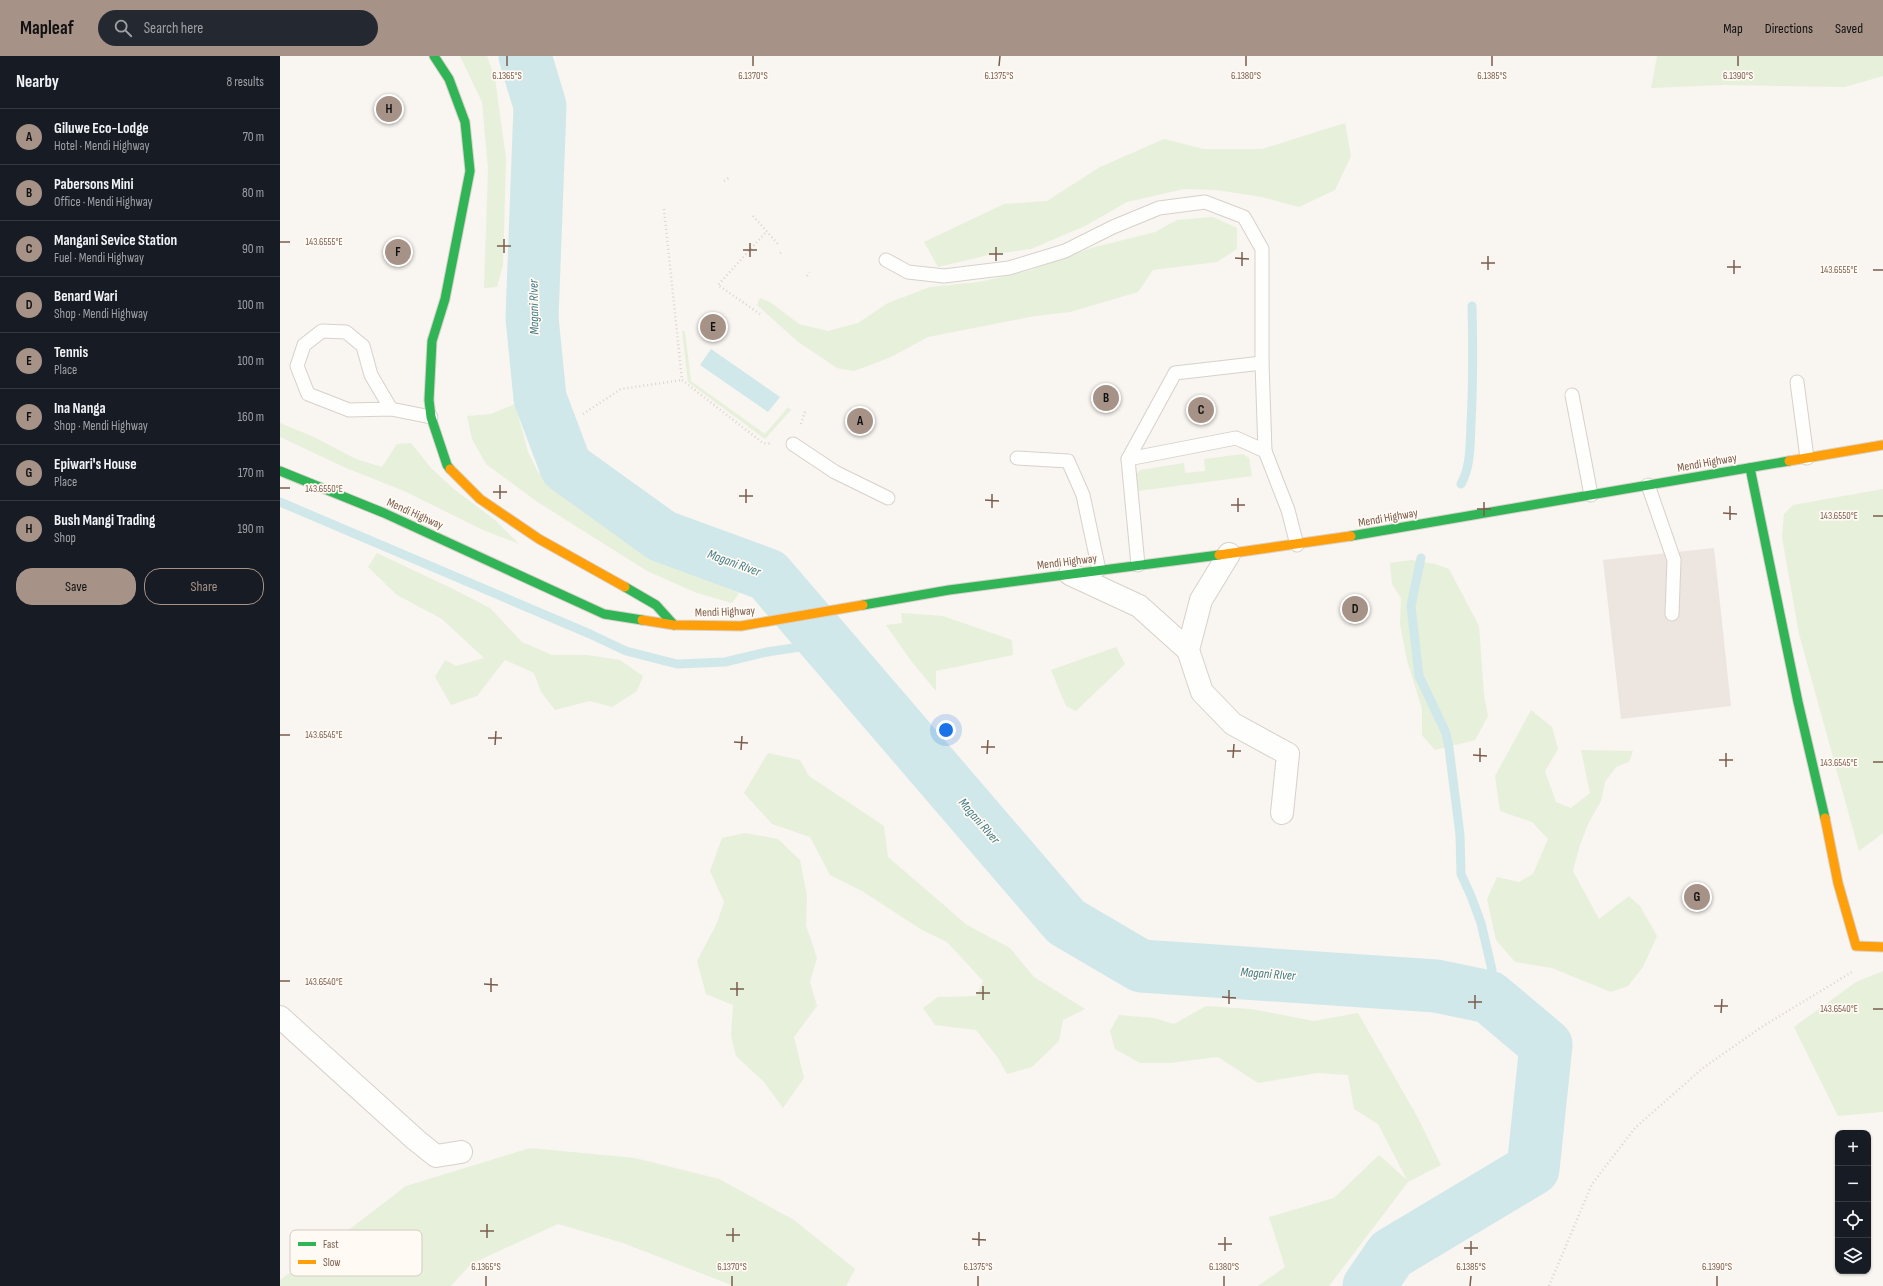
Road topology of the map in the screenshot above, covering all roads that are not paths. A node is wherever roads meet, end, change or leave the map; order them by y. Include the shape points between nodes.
1 (434, 56) edge
2 (886, 260) dead end
3 (1262, 363) junction
4 (1797, 382) dead end
5 (1572, 395) dead end
6 (391, 409) junction
7 (431, 417) junction
8 (793, 444) road end
9 (1883, 445) edge
10 (1265, 451) junction
11 (1017, 458) dead end
12 (1807, 458) junction
13 (1128, 459) junction
14 (1750, 468) junction
15 (280, 471) edge
16 (1648, 485) junction
17 (1592, 495) junction
18 (888, 498) dead end
19 (1297, 545) junction
20 (1229, 554) junction
21 (1138, 565) junction
22 (1099, 570) junction
23 (1070, 574) junction
24 (1672, 614) dead end
25 (674, 625) junction
26 (1188, 650) junction
27 (1282, 813) dead end
28 (1883, 947) edge
29 (280, 1017) edge
30 (461, 1152) dead end

1 - 7 main road via 449,79 465,122 470,171 446,299 432,341 429,400
2 - 3 lane via 908,272 944,276 1009,268 1065,251 1159,208 1205,202 1244,217 1262,249
3 - 10 lane
3 - 13 lane via 1175,373
4 - 12 lane
5 - 17 lane
6 - 6 lane via 348,410 308,394 297,366 304,345 322,331 346,332 363,346 371,375
6 - 7 lane
7 - 25 main road via 447,466 480,499 539,539 656,605
8 - 18 lane via 835,472
9 - 12 main road, Mendi Highway
10 - 13 lane via 1236,438
10 - 19 lane via 1288,510
11 - 22 lane via 1068,460 1084,495
12 - 14 main road, Mendi Highway
13 - 21 lane
14 - 16 main road, Mendi Highway
14 - 28 main road via 1838,883 1856,946
15 - 25 main road, Mendi Highway via 384,513 604,614
16 - 17 main road, Mendi Highway
16 - 24 lane via 1674,560
17 - 19 main road, Mendi Highway
19 - 20 main road, Mendi Highway
20 - 21 main road, Mendi Highway
20 - 26 street via 1201,600
21 - 22 main road, Mendi Highway
22 - 23 main road, Mendi Highway
23 - 25 main road, Mendi Highway via 949,590 740,626
23 - 26 street via 1139,606
26 - 27 street via 1202,692 1233,724 1288,754
29 - 30 street via 436,1156

